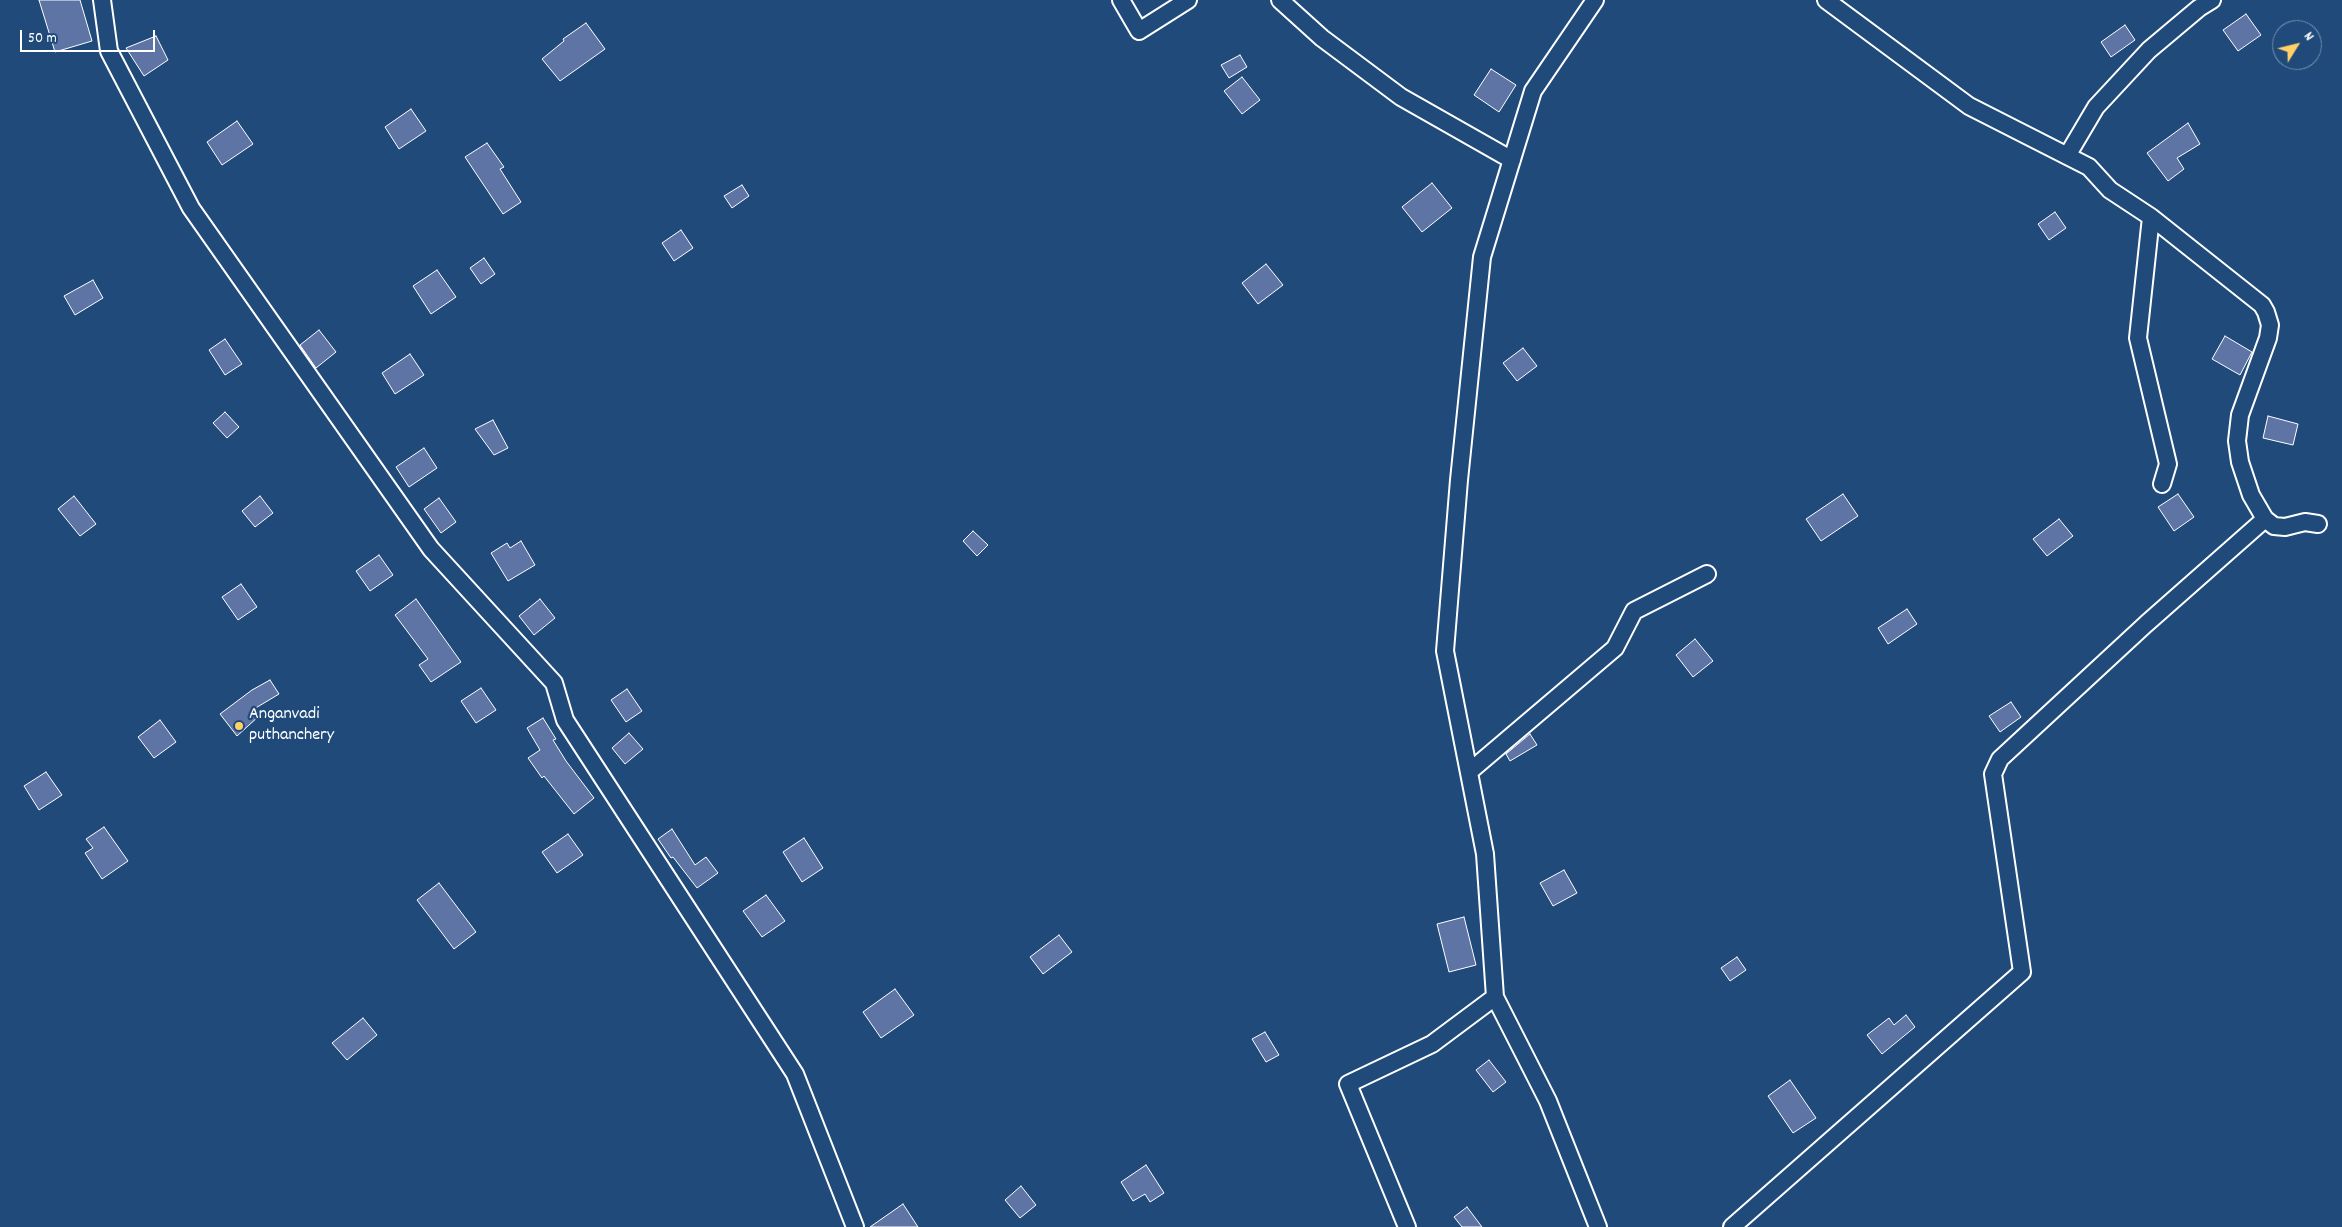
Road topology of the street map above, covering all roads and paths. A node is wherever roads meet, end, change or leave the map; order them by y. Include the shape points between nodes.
1 (102, 0) edge
2 (1122, 0) edge
3 (1188, 0) edge
4 (1280, 0) edge
5 (1595, 0) edge
6 (1826, 0) edge
7 (2212, 0) edge
8 (2067, 156) junction
9 (1512, 160) junction
10 (2152, 217) junction
11 (2162, 484) dead end
12 (2265, 519) junction
13 (2318, 524) dead end
14 (1707, 574) dead end
15 (1469, 772) junction
16 (1494, 997) junction
17 (855, 1227) edge
18 (1407, 1227) edge
19 (1598, 1227) edge
20 (1732, 1227) edge

1 - 17 street via 110,52 191,208 431,549 554,683 565,720 795,1074
2 - 3 street via 1139,31
4 - 9 street via 1322,38 1401,97
5 - 9 street via 1533,91
6 - 8 street via 1969,106
7 - 8 street via 2149,50 2096,106
8 - 10 street via 2088,167 2110,190
9 - 15 street via 1482,257 1445,651
10 - 11 street via 2138,338 2168,464
10 - 12 street via 2246,292 2266,312 2270,325 2268,338 2240,415 2237,441 2251,495
12 - 13 street via 2274,526 2305,522
12 - 20 street via 2000,759 1994,774 2022,972
14 - 15 street via 1634,611 1615,648
15 - 16 street via 1485,854
16 - 18 street via 1432,1044 1348,1084
16 - 19 street via 1548,1101

